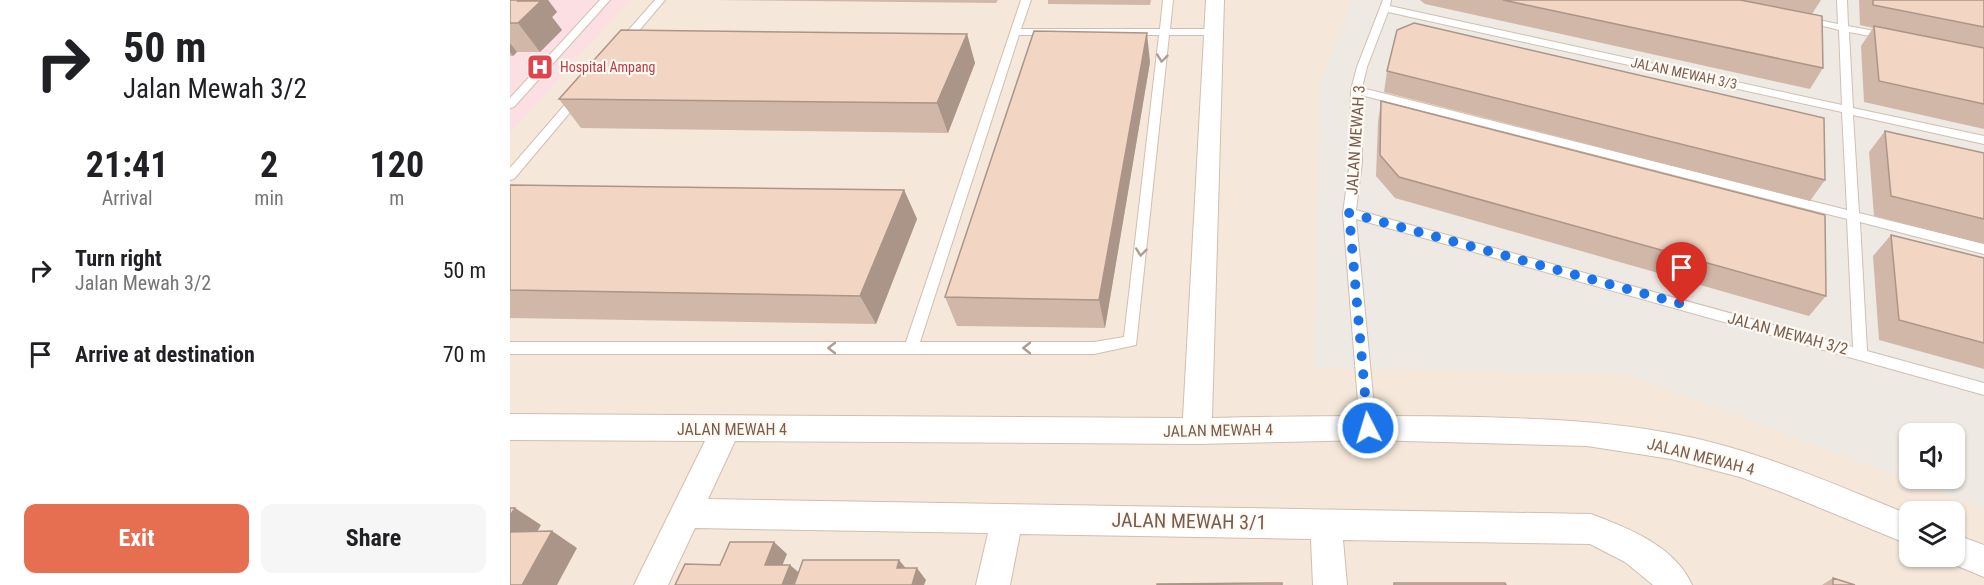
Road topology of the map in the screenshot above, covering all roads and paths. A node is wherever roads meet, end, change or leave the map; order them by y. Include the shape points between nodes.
1 (605, 0) edge
2 (660, 0) edge
3 (1026, 0) edge
4 (1168, 0) edge
5 (1215, 0) edge
6 (1842, 0) edge
7 (1386, 4) edge
8 (1797, 18) edge
9 (1843, 27) junction
10 (1015, 32) junction
11 (1164, 32) junction
12 (1213, 32) junction
13 (1902, 39) edge
14 (612, 56) edge
15 (590, 83) edge
16 (1356, 90) junction
17 (510, 105) edge
18 (1847, 109) junction
19 (1984, 140) edge
20 (510, 176) edge
21 (1349, 213) junction
22 (1853, 216) junction
23 (1984, 249) edge
24 (510, 348) edge
25 (910, 348) junction
26 (1860, 353) junction
27 (1984, 389) edge
28 (510, 427) edge
29 (1368, 428) junction
30 (726, 429) junction
31 (1197, 431) junction
32 (686, 513) junction
33 (1007, 518) junction
34 (1326, 523) junction
35 (1899, 526) edge
36 (1965, 553) edge
37 (1984, 561) edge
38 (651, 585) edge
39 (993, 585) edge
40 (1330, 585) edge
41 (1675, 585) edge

1 - 17 lane
2 - 14 lane
3 - 10 lane
4 - 11 lane
5 - 12 street
6 - 9 lane
7 - 16 lane, JALAN MEWAH 3
7 - 18 lane, JALAN MEWAH 3/3
8 - 9 lane
9 - 13 lane
9 - 18 lane
10 - 11 lane
10 - 25 lane
11 - 12 lane
11 -> 25 lane via 1131,341 1094,348
12 - 31 street
15 - 20 lane
16 - 21 lane, JALAN MEWAH 3 via 1356,162
16 - 22 lane
18 - 19 lane, JALAN MEWAH 3/3
18 - 22 lane
21 - 26 lane, JALAN MEWAH 3/2
21 - 29 lane, JALAN MEWAH 3
22 - 23 lane
22 - 26 lane
25 -> 24 lane
26 - 27 lane, JALAN MEWAH 3/2
28 - 30 street, JALAN MEWAH 4
29 - 31 street, JALAN MEWAH 4
29 - 35 street, JALAN MEWAH 4 via 1587,433 1671,446 1740,464
30 - 31 street, JALAN MEWAH 4
30 - 32 street
32 - 33 street, JALAN MEWAH 3/1
32 - 38 street
33 - 34 street, JALAN MEWAH 3/1
33 - 39 street
34 - 40 street
34 - 41 street, JALAN MEWAH 3/1 via 1591,529 1635,548
36 - 37 street

